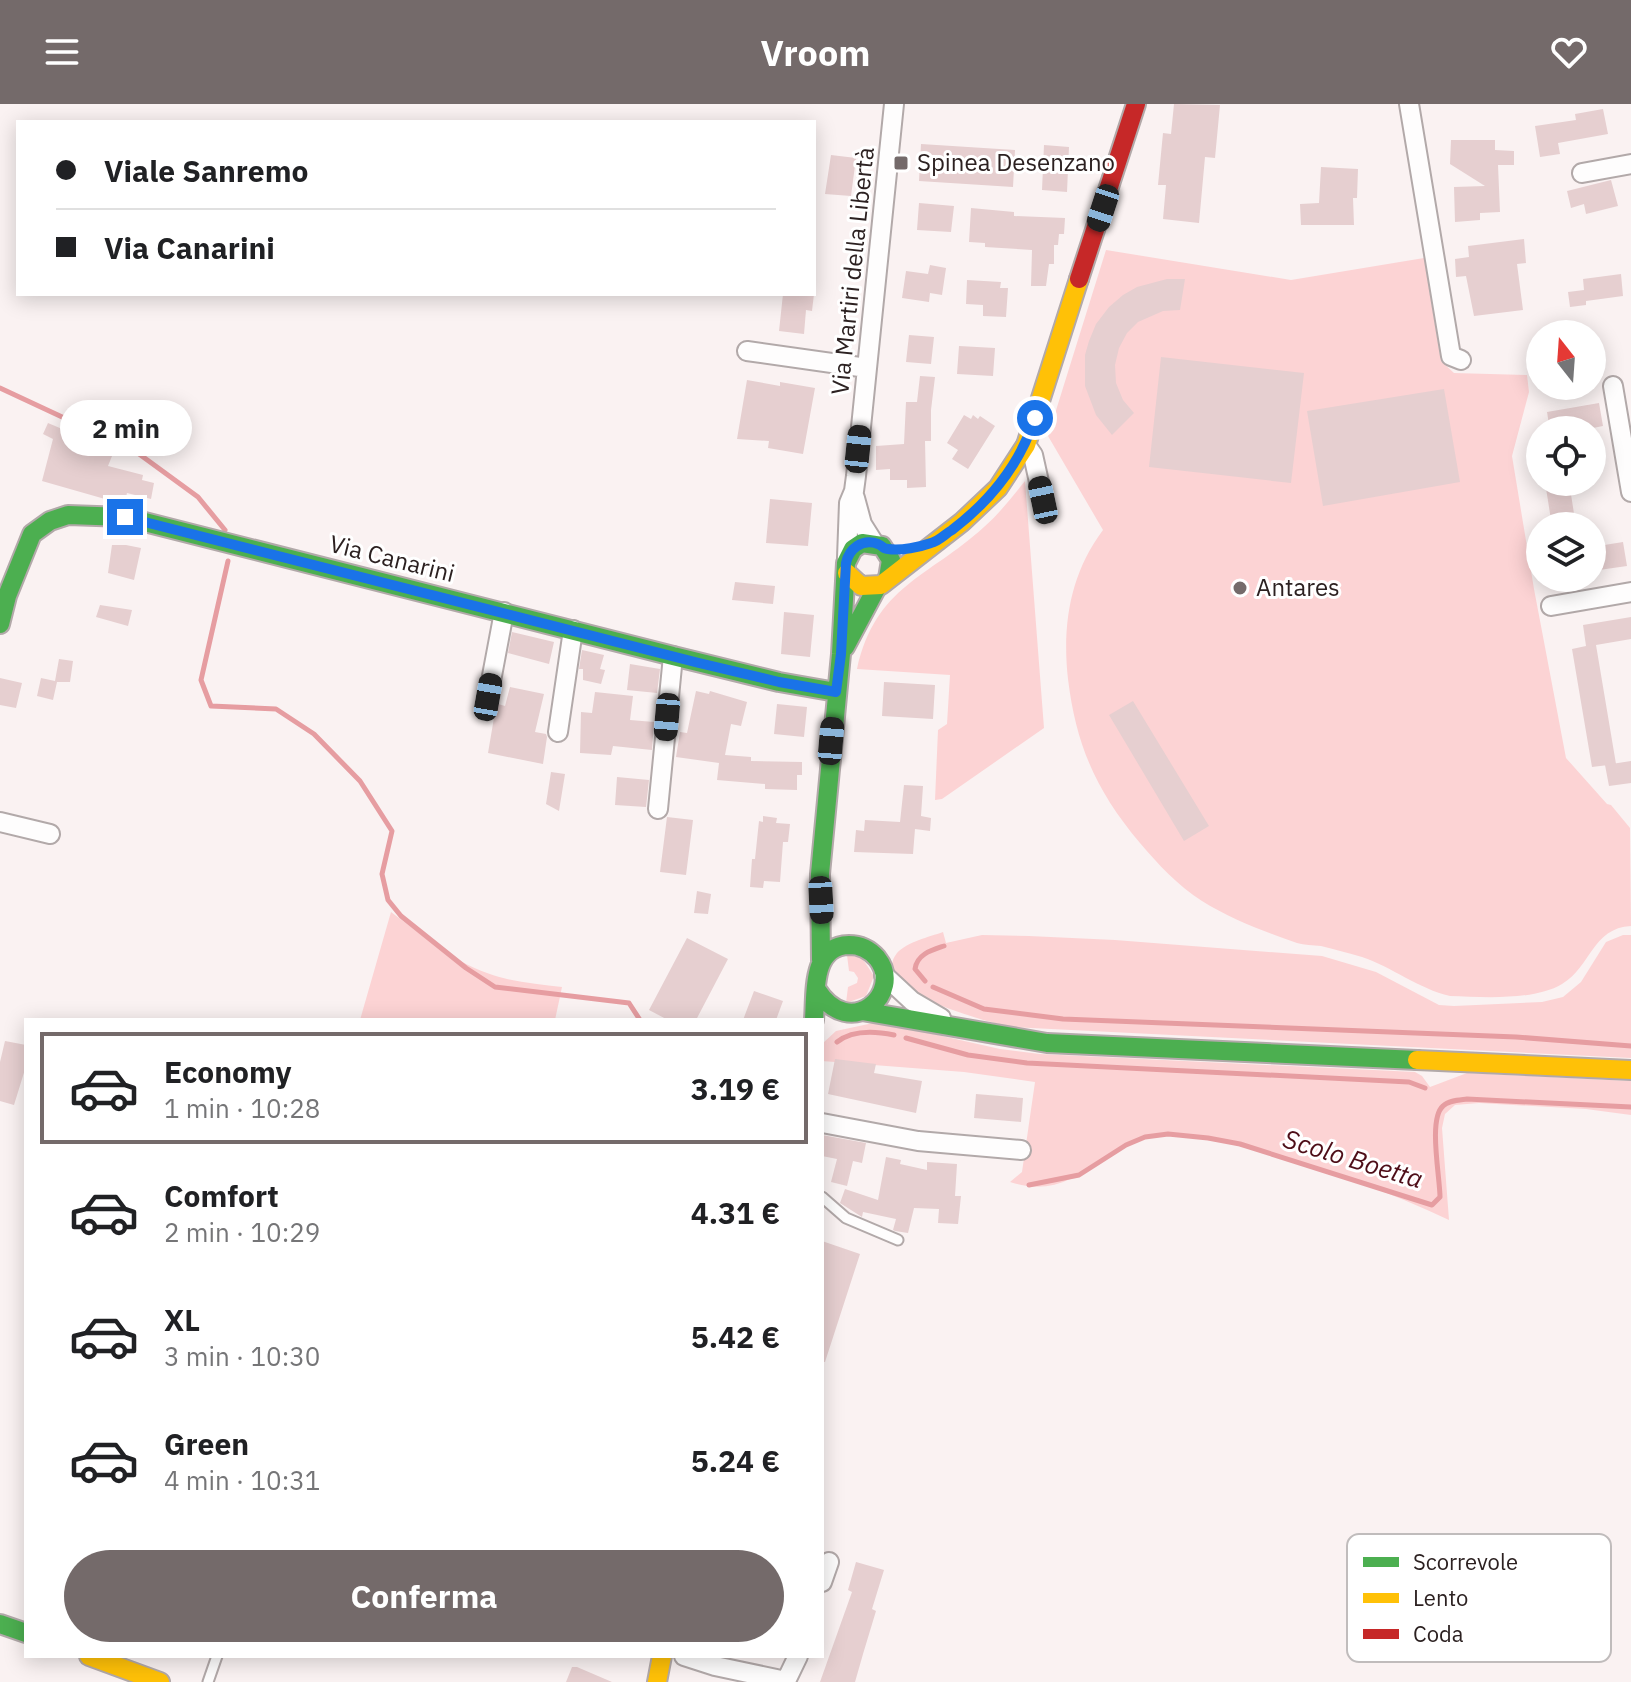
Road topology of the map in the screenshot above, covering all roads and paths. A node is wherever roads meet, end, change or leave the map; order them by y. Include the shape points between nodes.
1 (894, 104) edge
2 (1136, 104) edge
3 (1409, 104) edge
4 (1631, 164) edge
5 (1582, 173) dead end
6 (747, 351) dead end
7 (1461, 360) dead end
8 (867, 368) junction
9 (1613, 386) dead end
10 (1026, 445) junction
11 (854, 491) junction
12 (1631, 492) edge
13 (1043, 500) dead end
14 (932, 543) junction
15 (879, 546) junction
16 (847, 566) junction
17 (882, 582) junction
18 (1631, 592) edge
19 (4, 595) edge
20 (1551, 606) dead end
21 (504, 612) junction
22 (0, 624) edge
23 (573, 630) junction
24 (841, 654) junction
25 (673, 656) junction
26 (836, 692) junction
27 (488, 697) dead end
28 (558, 732) dead end
29 (658, 809) dead end
30 (0, 822) edge
31 (50, 834) dead end
32 (821, 900) junction
33 (848, 945) junction
34 (821, 960) junction
35 (884, 975) junction
36 (817, 990) junction
37 (853, 1012) junction
38 (814, 1018) edge
39 (824, 1029) edge
40 (965, 1030) junction
41 (1631, 1070) edge
42 (824, 1123) edge
43 (1021, 1150) dead end
44 (824, 1199) edge
45 (898, 1240) dead end
46 (829, 1562) dead end
47 (824, 1576) edge
48 (0, 1624) edge
49 (24, 1632) edge
50 (94, 1658) edge
51 (216, 1658) edge
52 (662, 1658) edge
53 (690, 1658) edge
54 (797, 1658) edge
55 (160, 1682) edge
56 (208, 1682) edge
57 (657, 1682) edge

1 - 8 street, Via Martiri della Libertà
2 - 10 street
3 - 7 street via 1451,356
4 - 5 street
6 - 8 street
8 - 11 street, Via Martiri della Libertà
9 - 12 street
10 - 13 street
10 - 14 street via 998,488
11 - 15 street, Via Martiri della Libertà via 862,524
11 - 16 street, Via Martiri della Libertà
14 - 15 street
14 - 17 street
15 - 16 street via 857,545
15 - 17 street, Via Martiri della Libertà via 892,563
16 - 17 street via 859,586
16 - 24 street, Via Martiri della Libertà
17 - 24 street, Via Martiri della Libertà
18 - 20 street
19 - 21 street, Via Canarini via 32,534 68,515 125,517
19 - 22 street, Via Canarini
21 - 23 street, Via Canarini
21 - 27 street
23 - 25 street, Via Canarini
23 - 28 street
24 - 26 street, Via Martiri della Libertà
25 - 26 street, Via Canarini
25 - 29 street
26 - 32 street, Via Martiri della Libertà
30 - 31 street
32 - 33 street, Via Martiri della Libertà
32 - 34 street, Via Martiri della Libertà
33 - 34 street
33 - 35 street, Via Martiri della Libertà via 872,953
34 - 36 street, Via Martiri della Libertà
35 - 37 street via 873,1005
35 - 40 street via 912,1001
36 - 37 street via 827,1005
36 - 38 street, Via Martiri della Libertà
37 - 39 street
37 - 40 street
40 - 41 street via 1047,1043
42 - 43 street via 918,1141
44 - 45 lane via 846,1218
46 - 47 street
48 - 49 street
50 - 55 street
51 - 56 lane
52 - 57 street
53 - 54 street via 786,1681

